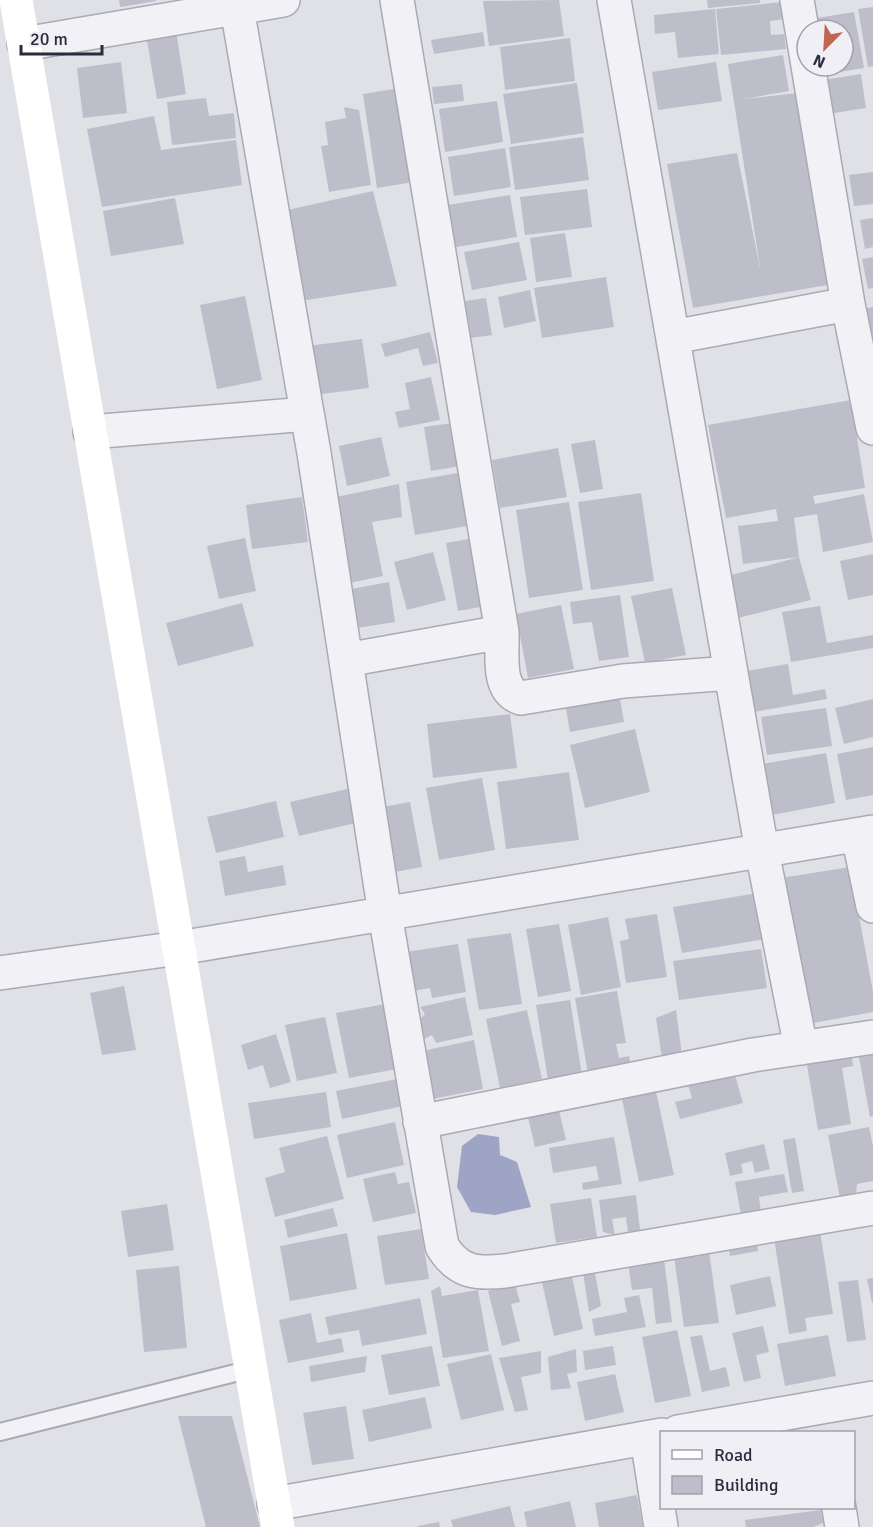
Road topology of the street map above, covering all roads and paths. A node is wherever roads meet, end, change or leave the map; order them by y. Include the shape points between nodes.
1 (16, 0) edge
2 (283, 0) edge
3 (397, 0) edge
4 (614, 0) edge
5 (797, 0) edge
6 (237, 8) junction
7 (24, 44) junction
8 (848, 304) junction
9 (673, 337) junction
10 (307, 414) junction
11 (873, 428) edge
12 (90, 432) junction
13 (502, 632) junction
14 (346, 660) junction
15 (731, 673) junction
16 (865, 833) edge
17 (762, 851) junction
18 (873, 906) edge
19 (385, 914) junction
20 (179, 948) junction
21 (0, 973) edge
22 (873, 1037) edge
23 (801, 1048) junction
24 (420, 1122) junction
25 (873, 1208) edge
26 (251, 1369) junction
27 (873, 1398) edge
28 (825, 1420) edge
29 (705, 1431) edge
30 (0, 1432) edge
31 (660, 1435) edge
32 (661, 1509) edge
33 (838, 1509) edge
34 (276, 1515) edge
35 (661, 1527) edge
36 (842, 1527) edge

1 - 7 main road
2 - 6 street
3 - 13 street
4 - 9 street
5 - 8 street
6 - 7 street
6 - 10 street
7 - 12 main road
8 - 9 street
8 - 11 street
9 - 15 street
10 - 12 street
10 - 14 street
12 - 20 main road
13 - 14 street
13 - 15 street via 504,683 513,695 521,698 623,681
14 - 19 street
15 - 17 street
16 - 17 street
16 - 18 street
17 - 19 street
17 - 23 street
19 - 20 street
19 - 24 street
20 - 21 street
20 - 26 main road
22 - 23 street
23 - 24 street
24 - 25 street via 442,1246 450,1259 481,1273
26 - 30 lane
26 - 34 main road
27 - 28 street
28 - 29 street
31 - 34 street
32 - 35 street
33 - 36 street

